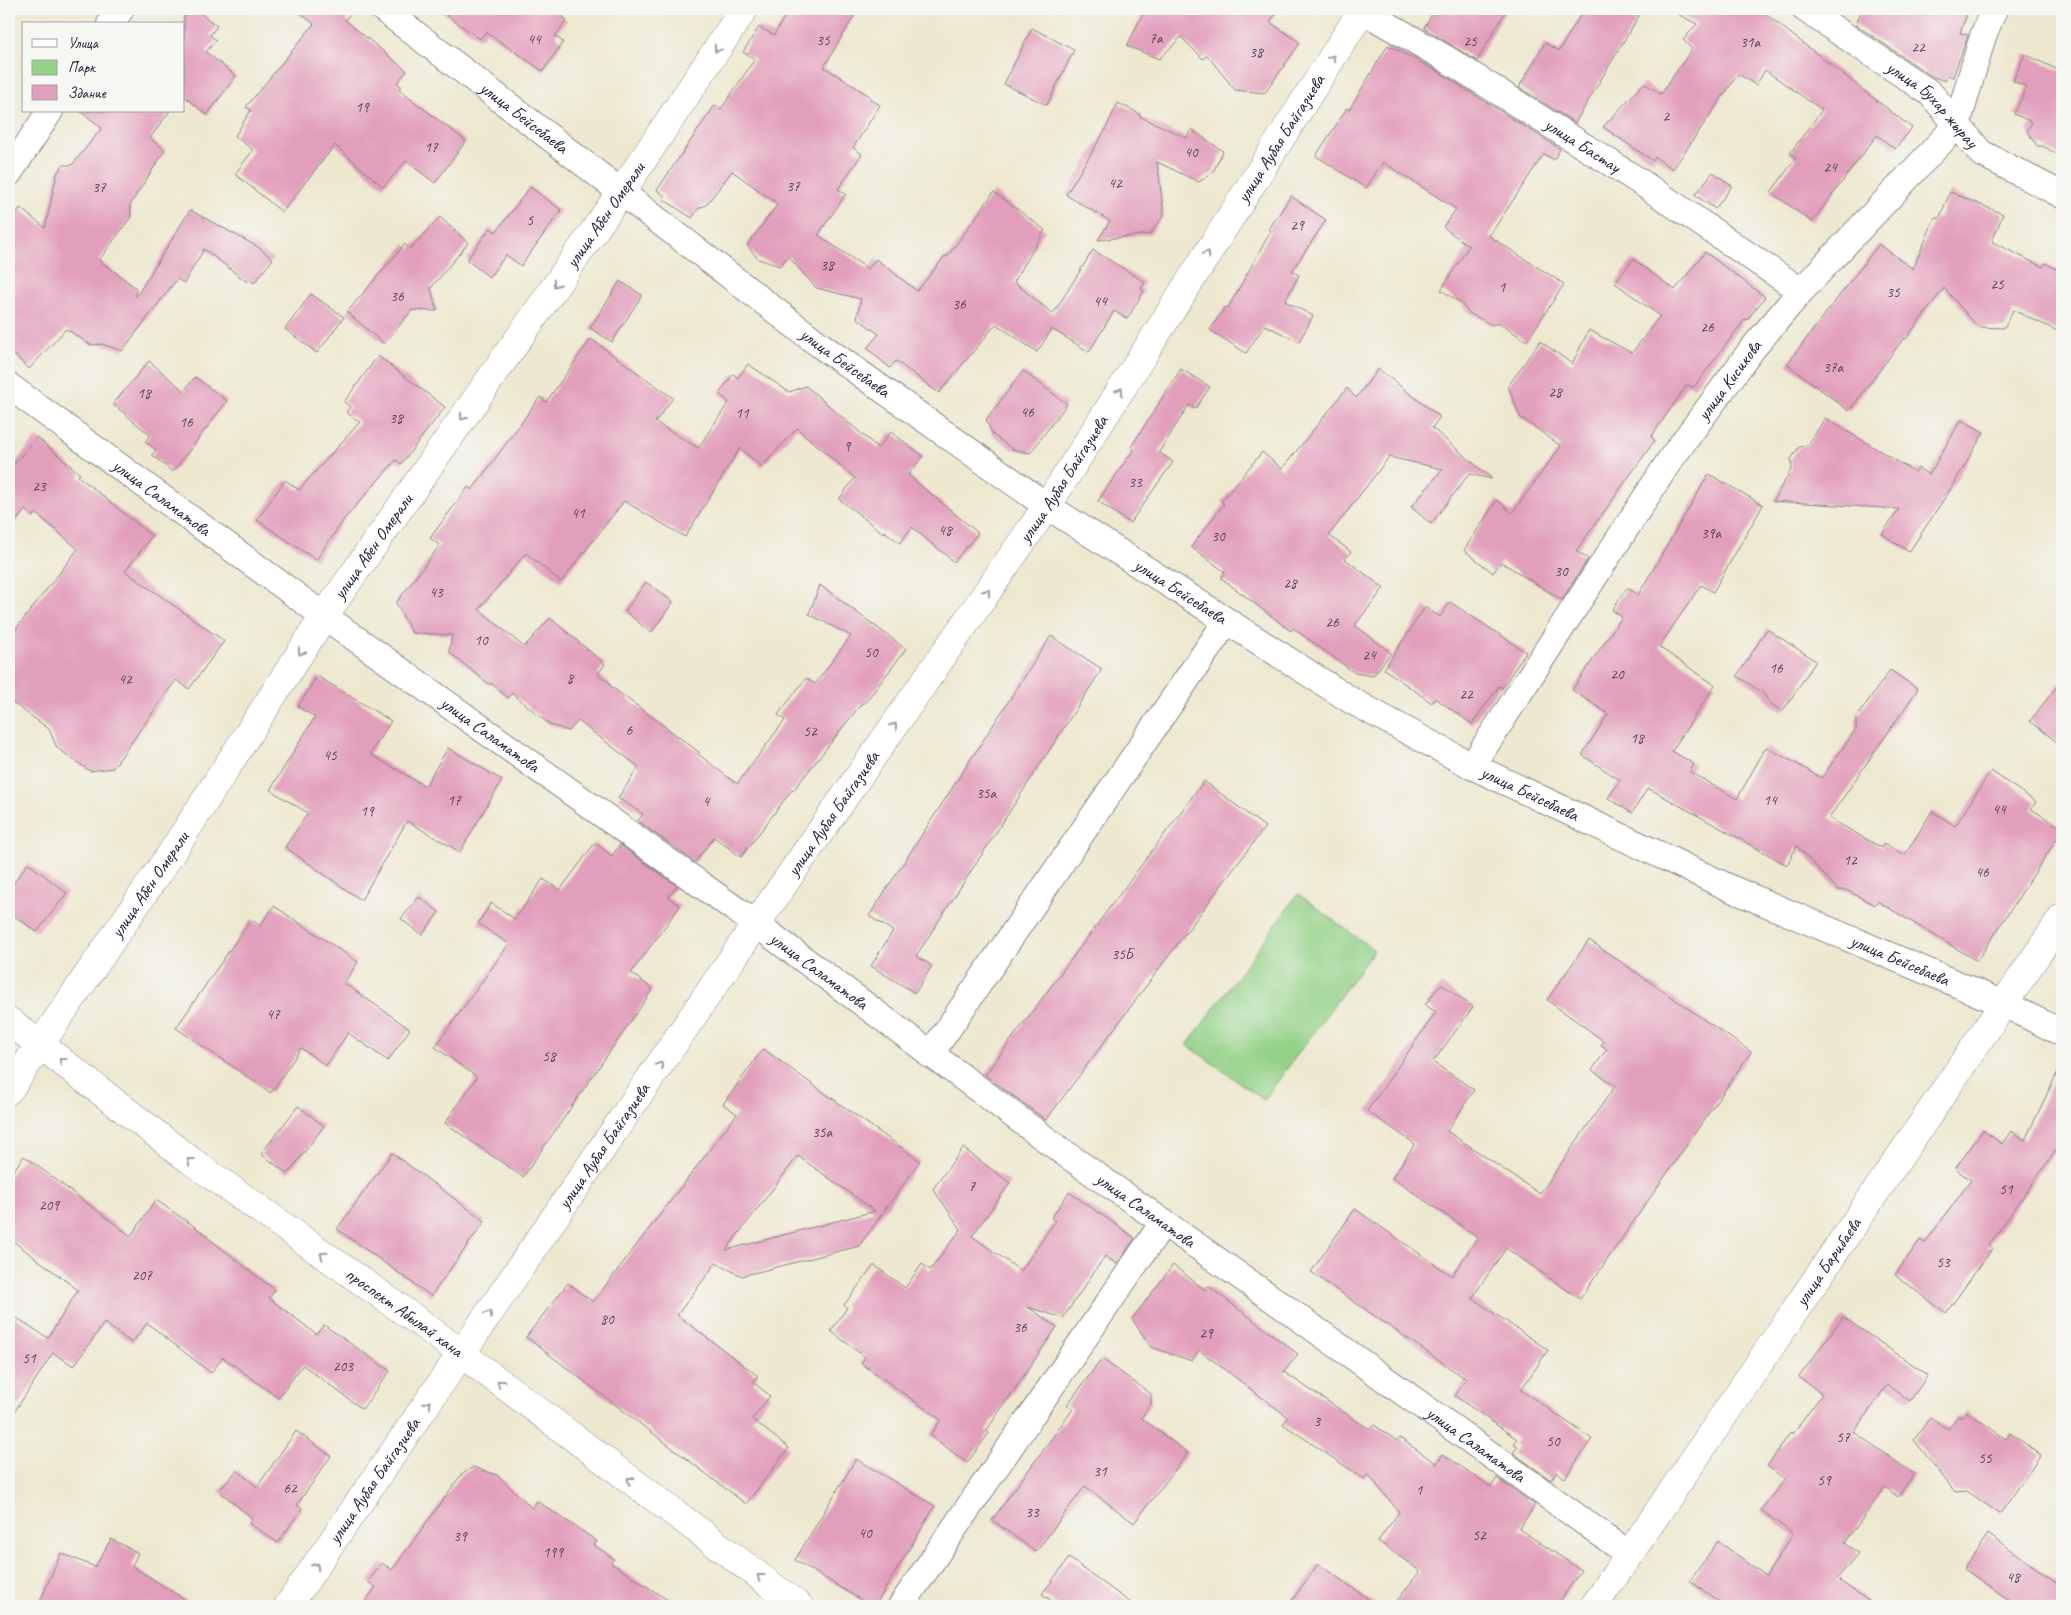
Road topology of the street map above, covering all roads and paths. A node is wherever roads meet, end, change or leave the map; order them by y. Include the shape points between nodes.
1 (121, 9) edge
2 (382, 9) edge
3 (744, 9) edge
4 (1362, 9) edge
5 (1805, 9) edge
6 (1994, 9) edge
7 (111, 22) edge
8 (49, 112) edge
9 (1957, 125) junction
10 (9, 173) edge
11 (622, 191) junction
12 (2062, 195) edge
13 (1801, 291) junction
14 (9, 386) edge
15 (1047, 506) junction
16 (324, 616) junction
17 (1226, 622) junction
18 (1472, 766) junction
19 (2062, 918) edge
20 (756, 924) junction
21 (2004, 1004) junction
22 (9, 1020) edge
23 (2062, 1033) edge
24 (41, 1044) junction
25 (930, 1055) junction
26 (9, 1090) edge
27 (1163, 1223) junction
28 (462, 1355) junction
29 (1629, 1554) junction
30 (288, 1606) edge
31 (799, 1606) edge
32 (901, 1606) edge
33 (1594, 1606) edge

1 - 7 street
2 - 11 street, улица Бейсебаева
3 -> 11 main road, улица Абен Омерали
4 - 13 street, улица Бастау via 1642,183
15 -> 4 main road, улица Аубая Байгазиева
5 - 9 street, улица Бухар жырау via 1930,93
6 - 9 street, улица Кисикова
8 - 10 street
9 - 12 street, улица Бухар жырау via 1980,153
9 - 13 street, улица Кисикова
11 - 15 street, улица Бейсебаева via 820,345
11 -> 16 main road, улица Абен Омерали
13 - 18 street, улица Кисикова via 1752,348 1670,460
14 - 16 street, улица Саламатова
15 - 17 street, улица Бейсебаева
20 -> 15 main road, улица Аубая Байгазиева
16 - 20 street, улица Саламатова
16 -> 24 main road, улица Абен Омерали via 172,852
17 - 18 street, улица Бейсебаева via 1352,702
17 - 25 street
18 - 21 street, улица Бейсебаева via 1732,889
19 - 21 main road, улица Барибаева
20 - 25 street, улица Саламатова
28 -> 20 main road, улица Аубая Байгазиева
21 - 23 street, улица Бейсебаева
21 - 29 main road, улица Барибаева
22 - 24 main road, проспект Абылай хана
24 - 26 main road, улица Абен Омерали
28 -> 24 main road, проспект Абылай хана via 190,1160
25 - 27 street, улица Саламатова
27 - 29 street, улица Саламатова
27 - 32 street
30 -> 28 main road, улица Аубая Байгазиева
31 -> 28 main road, проспект Абылай хана
29 - 33 main road, улица Барибаева

